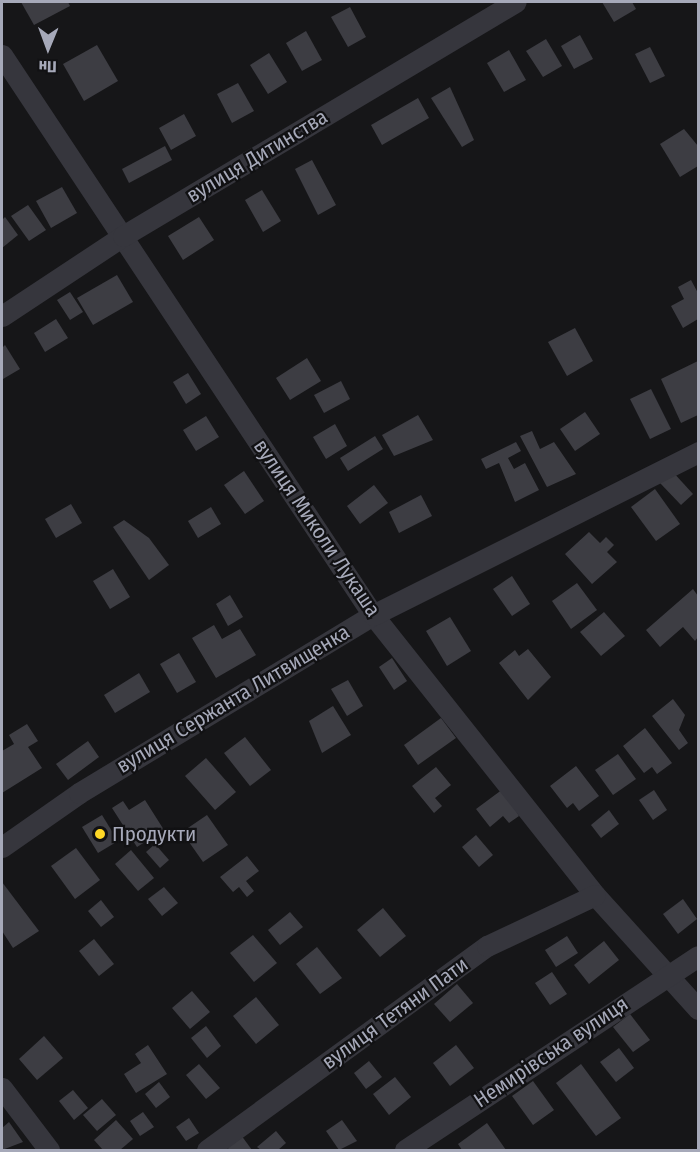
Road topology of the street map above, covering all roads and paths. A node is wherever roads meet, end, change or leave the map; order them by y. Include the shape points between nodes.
1 (516, 2) edge
2 (2, 55) edge
3 (123, 236) junction
4 (2, 316) edge
5 (699, 452) edge
6 (373, 615) junction
7 (2, 847) edge
8 (595, 895) junction
9 (699, 956) edge
10 (670, 973) junction
11 (699, 1009) edge
12 (2, 1088) edge
13 (49, 1150) edge
14 (207, 1150) edge
15 (405, 1150) edge

1 - 3 street, вулиця Дитинства
2 - 3 street, вулиця Миколи Лукаша
3 - 4 street, вулиця Дитинства
3 - 6 street, вулиця Миколи Лукаша
5 - 6 street, вулиця Сержанта Литвищенка
6 - 7 street, вулиця Сержанта Литвищенка via 79,793
6 - 8 street, вулиця Миколи Лукаша
8 - 10 street, вулиця Миколи Лукаша
8 - 14 street, вулиця Тетяни Пати via 487,946
9 - 10 street, Немирівська вулиця
10 - 11 street, вулиця Миколи Лукаша
10 - 15 street, Немирівська вулиця
12 - 13 street

